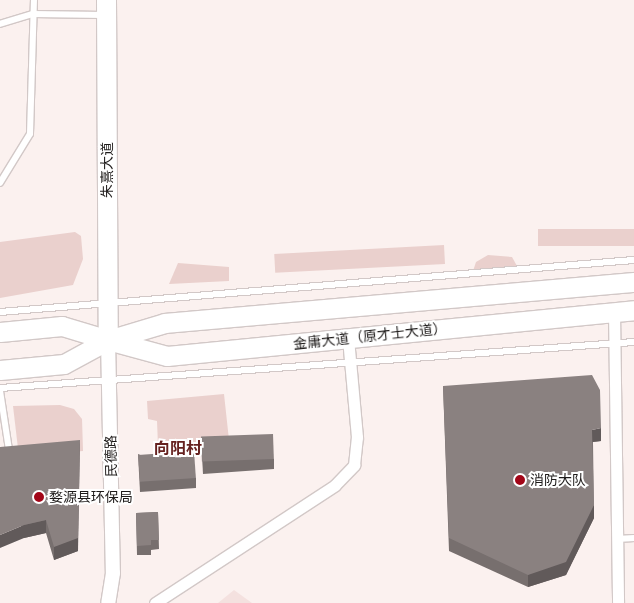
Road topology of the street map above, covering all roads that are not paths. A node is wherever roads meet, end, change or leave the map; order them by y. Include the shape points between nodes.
1 (34, 0) edge
2 (106, 7) edge
3 (33, 14) junction
4 (0, 24) edge
5 (0, 183) edge
6 (634, 260) edge
7 (634, 282) edge
8 (108, 306) junction
9 (634, 310) edge
10 (614, 311) junction
11 (0, 312) edge
12 (0, 332) edge
13 (348, 338) junction
14 (108, 340) junction
15 (634, 342) edge
16 (614, 343) junction
17 (350, 363) junction
18 (0, 370) edge
19 (109, 379) junction
20 (0, 388) edge
21 (10, 459) edge
22 (634, 538) edge
23 (617, 539) junction
24 (108, 603) edge
25 (155, 603) edge
26 (618, 603) edge

1 - 3 lane
2 - 3 lane
2 - 8 main road, 朱熹大道
3 - 4 lane
3 - 5 lane via 30,134
6 - 8 lane
7 - 14 main road via 165,323
8 - 11 lane
8 - 14 main road, 朱熹大道
9 - 10 main road, 金庸大道（原才士大道）
10 - 13 main road, 金庸大道（原才士大道）
10 - 16 street
12 - 14 main road, 金庸大道（原才士大道） via 62,326
13 - 14 main road, 金庸大道（原才士大道） via 166,356
13 - 17 street
14 - 18 main road via 64,364
14 - 19 street, 民德路
15 - 16 lane
16 - 17 lane
16 - 23 street
17 - 19 lane via 212,375
17 - 25 street via 357,437 354,465 335,485
19 - 20 lane
19 - 24 street, 民德路 via 113,573
20 - 21 lane
22 - 23 lane
23 - 26 street

